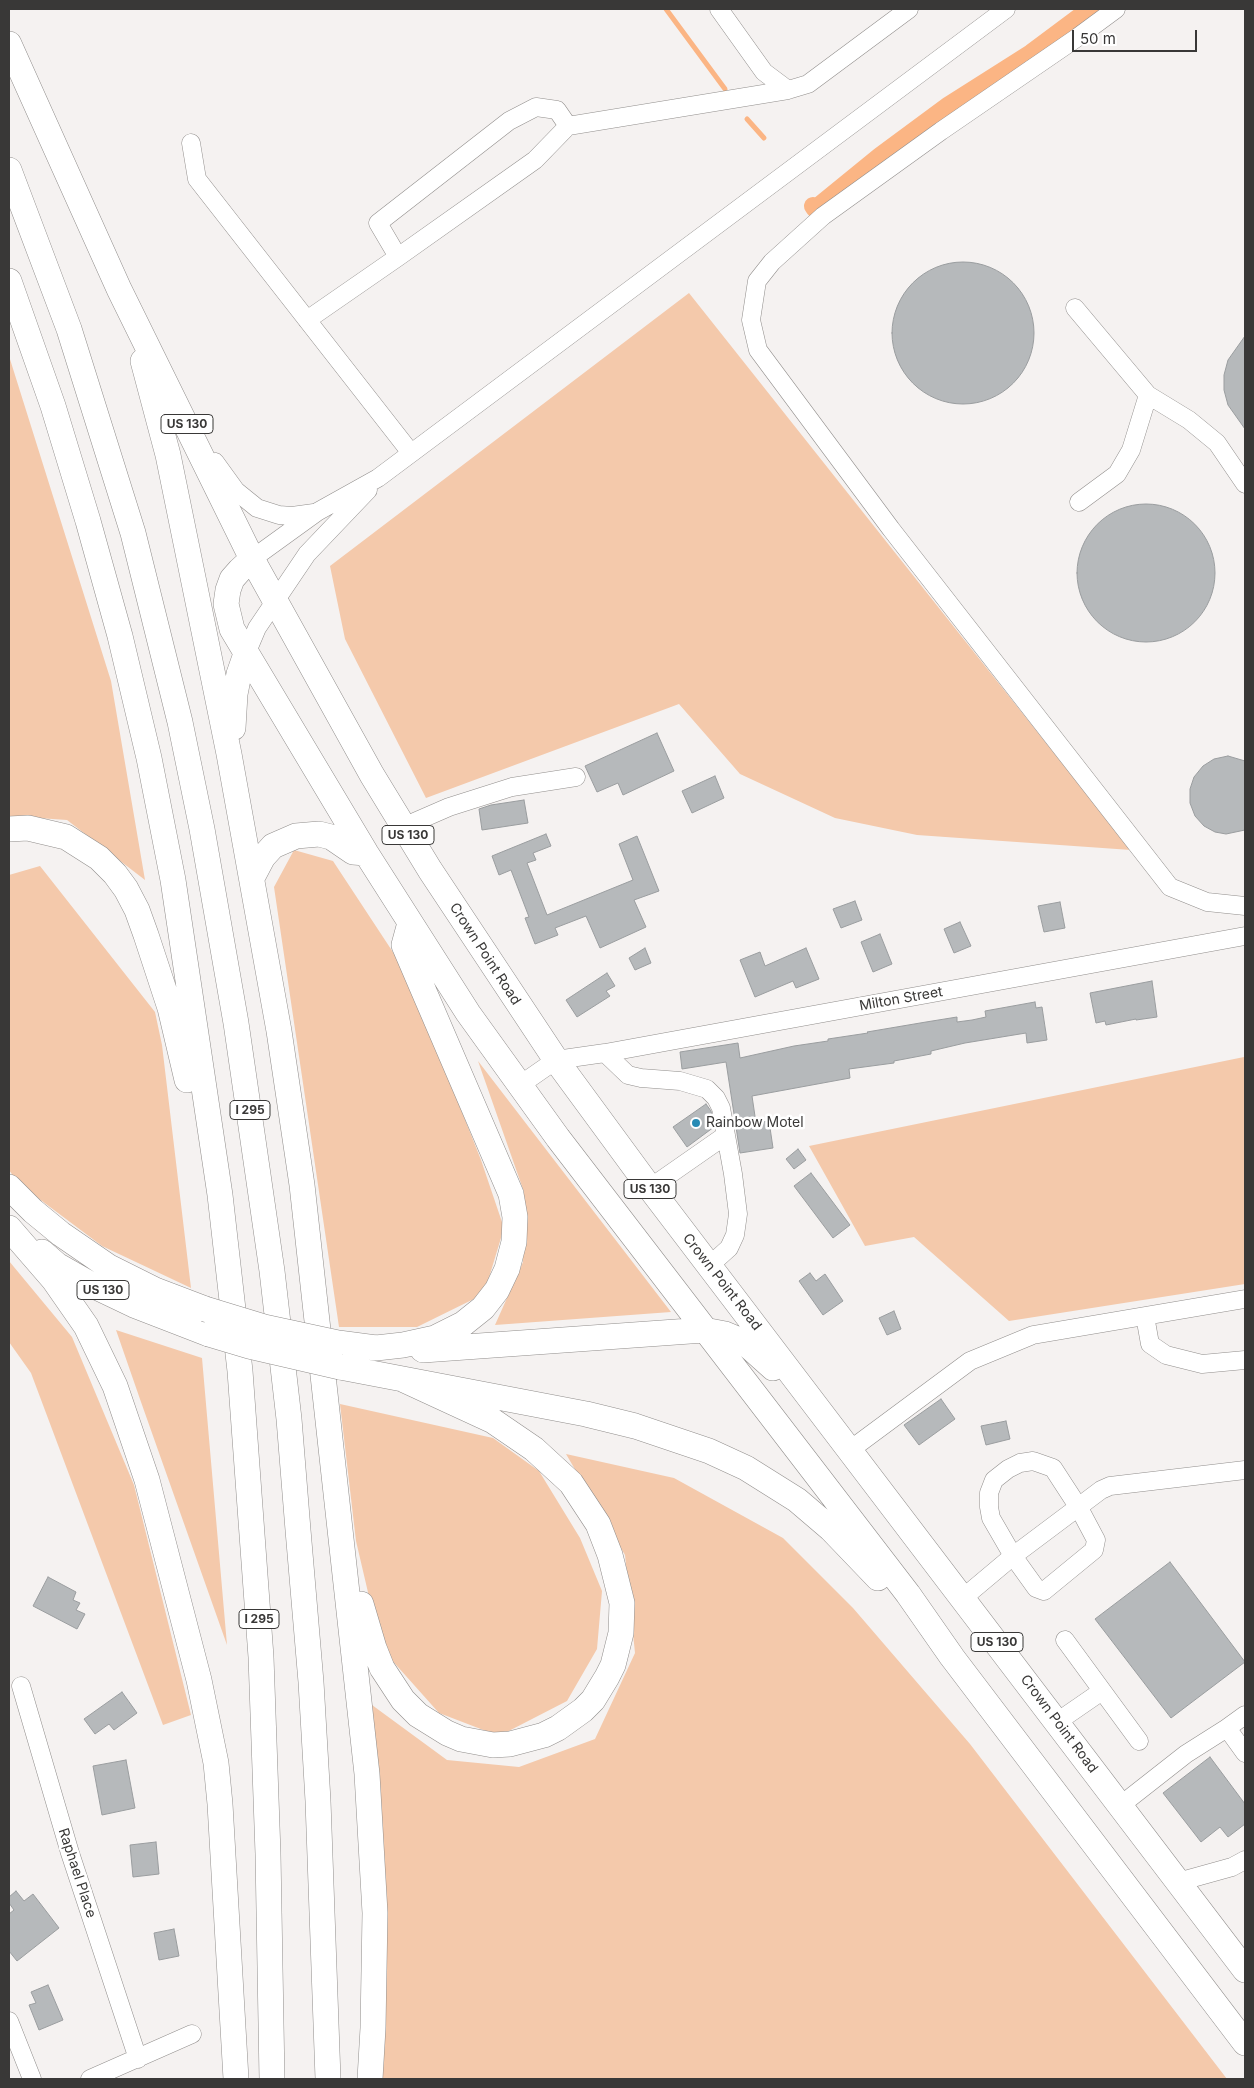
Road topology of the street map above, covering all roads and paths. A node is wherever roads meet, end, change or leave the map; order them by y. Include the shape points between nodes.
1 (719, 9) edge
2 (910, 9) edge
3 (1006, 9) edge
4 (1116, 9) edge
5 (9, 44) edge
6 (788, 90) junction
7 (568, 126) junction
8 (191, 143) dead end
9 (9, 170) edge
10 (398, 257) junction
11 (9, 281) edge
12 (119, 289) junction
13 (1075, 308) dead end
14 (307, 320) junction
15 (1148, 396) junction
16 (184, 418) junction
17 (411, 453) junction
18 (378, 478) junction
19 (1245, 484) edge
20 (1080, 502) dead end
21 (317, 512) junction
22 (252, 559) junction
23 (275, 601) junction
24 (246, 654) junction
25 (234, 777) junction
26 (576, 777) dead end
27 (403, 827) junction
28 (9, 829) edge
29 (366, 854) junction
30 (253, 876) junction
31 (1245, 906) edge
32 (410, 923) junction
33 (1245, 936) edge
34 (605, 1053) junction
35 (556, 1060) junction
36 (520, 1085) junction
37 (726, 1135) junction
38 (9, 1187) edge
39 (650, 1188) junction
40 (220, 1195) junction
41 (9, 1227) edge
42 (709, 1266) junction
43 (1245, 1299) edge
44 (1145, 1316) junction
45 (704, 1330) junction
46 (376, 1348) junction
47 (1245, 1360) edge
48 (402, 1380) junction
49 (829, 1422) junction
50 (850, 1450) junction
51 (1245, 1470) edge
52 (1079, 1508) junction
53 (340, 1516) junction
54 (1013, 1556) junction
55 (963, 1598) junction
56 (1065, 1640) dead end
57 (952, 1657) junction
58 (21, 1686) dead end
59 (1102, 1691) junction
60 (1245, 1715) edge
61 (1057, 1722) junction
62 (1227, 1728) junction
63 (1139, 1742) dead end
64 (1245, 1753) edge
65 (1121, 1805) junction
66 (1245, 1860) edge
67 (1178, 1882) junction
68 (1245, 1970) edge
69 (9, 2021) edge
70 (192, 2034) dead end
71 (1245, 2043) edge
72 (138, 2060) junction
73 (32, 2079) edge
74 (90, 2079) edge
75 (236, 2079) edge
76 (272, 2079) edge
77 (328, 2079) edge
78 (370, 2079) edge

1 - 6 street via 764,72
2 - 6 street via 808,84
3 - 17 street
4 - 31 street via 823,216 772,262 757,281 751,320 758,350 891,529 1170,887 1206,902
5 - 12 highway, US 130
6 - 7 street
7 - 10 street via 535,160
7 - 10 street via 557,110 536,107 509,121 378,223
8 - 14 street via 197,179
9 - 77 highway, I 295 via 69,329 133,533 180,722 236,1023 272,1272 298,1520 317,1791
10 - 14 street
11 - 40 highway, I 295 via 53,406 88,521 149,758 173,880
12 - 16 highway, US 130
12 - 25 highway via 144,362 168,455
13 - 15 street
14 - 17 street
15 - 19 street via 1189,420 1217,443
15 - 20 street via 1131,450 1117,474
16 - 21 street via 225,478 257,508 292,516
16 - 22 highway, US 130
17 - 18 street
18 - 21 street
18 - 23 street via 307,554
21 - 22 street
22 - 23 highway, Crown Point Road / US 130
22 - 24 highway via 232,579 226,604 232,629
23 - 24 street via 257,628
23 - 27 highway, Crown Point Road / US 130
24 - 25 highway via 235,694
24 - 29 highway
25 - 30 highway
26 - 27 street via 512,787 449,807
27 - 35 highway, Crown Point Road / US 130
28 - 40 highway via 28,828 66,837 99,858 126,889 143,927 170,1008 192,1102 198,1146
29 - 30 highway via 353,852 319,834 296,836 273,846
29 - 32 highway
30 - 53 highway via 302,1185
32 - 36 highway via 468,1013
32 - 46 highway via 404,945 511,1194 515,1230 502,1280 491,1299 475,1315 436,1338
33 - 34 street, Milton Street
34 - 35 street, Milton Street
34 - 37 street via 628,1075 680,1081 707,1089 721,1108
35 - 36 street
35 - 39 highway, Crown Point Road / US 130
36 - 45 highway
37 - 39 street
37 - 42 street via 738,1214 735,1235 728,1248
38 - 46 highway, bridge via 61,1234 109,1267 155,1290 205,1310 287,1333
39 - 42 highway, Crown Point Road / US 130
40 - 76 highway, I 295 via 240,1371 261,1657
41 - 48 highway, US 130, bridge via 57,1264 92,1285 208,1334
41 - 75 highway via 54,1280 86,1326 115,1386 147,1480 199,1680 216,1764
42 - 49 highway, Crown Point Road / US 130
43 - 44 street
44 - 47 street via 1150,1344 1166,1355 1202,1364
44 - 50 street via 1033,1335 970,1361
45 - 46 highway via 423,1350
45 - 49 highway via 734,1338 754,1349
45 - 57 highway via 908,1594
48 - 53 highway via 493,1422 522,1440 571,1483 591,1511 616,1572 622,1617 613,1665 593,1700 558,1728 528,1741 510,1744 493,1745 460,1739 418,1715 392,1684 374,1648
48 - 57 highway, US 130 via 594,1415 670,1437 728,1459 780,1488 814,1514
49 - 50 highway, Crown Point Road / US 130
50 - 55 highway, Crown Point Road / US 130
51 - 52 street via 1110,1486
52 - 54 street
52 - 54 street via 1096,1540 1094,1550 1044,1591 1036,1588
52 - 54 street via 1053,1468 1033,1461 1008,1469 994,1480 989,1492 989,1507 991,1518
53 - 78 highway via 373,1860
54 - 55 street
55 - 61 highway, Crown Point Road / US 130
56 - 59 street
57 - 71 highway, US 130
58 - 72 street, Raphael Place via 70,1853
59 - 61 street
59 - 63 street
60 - 62 street
61 - 65 highway, Crown Point Road / US 130
62 - 64 street
62 - 65 street via 1186,1754
65 - 67 highway, Crown Point Road / US 130
66 - 67 street via 1232,1867
67 - 68 highway, Crown Point Road / US 130
69 - 73 street
70 - 72 street
72 - 74 street

